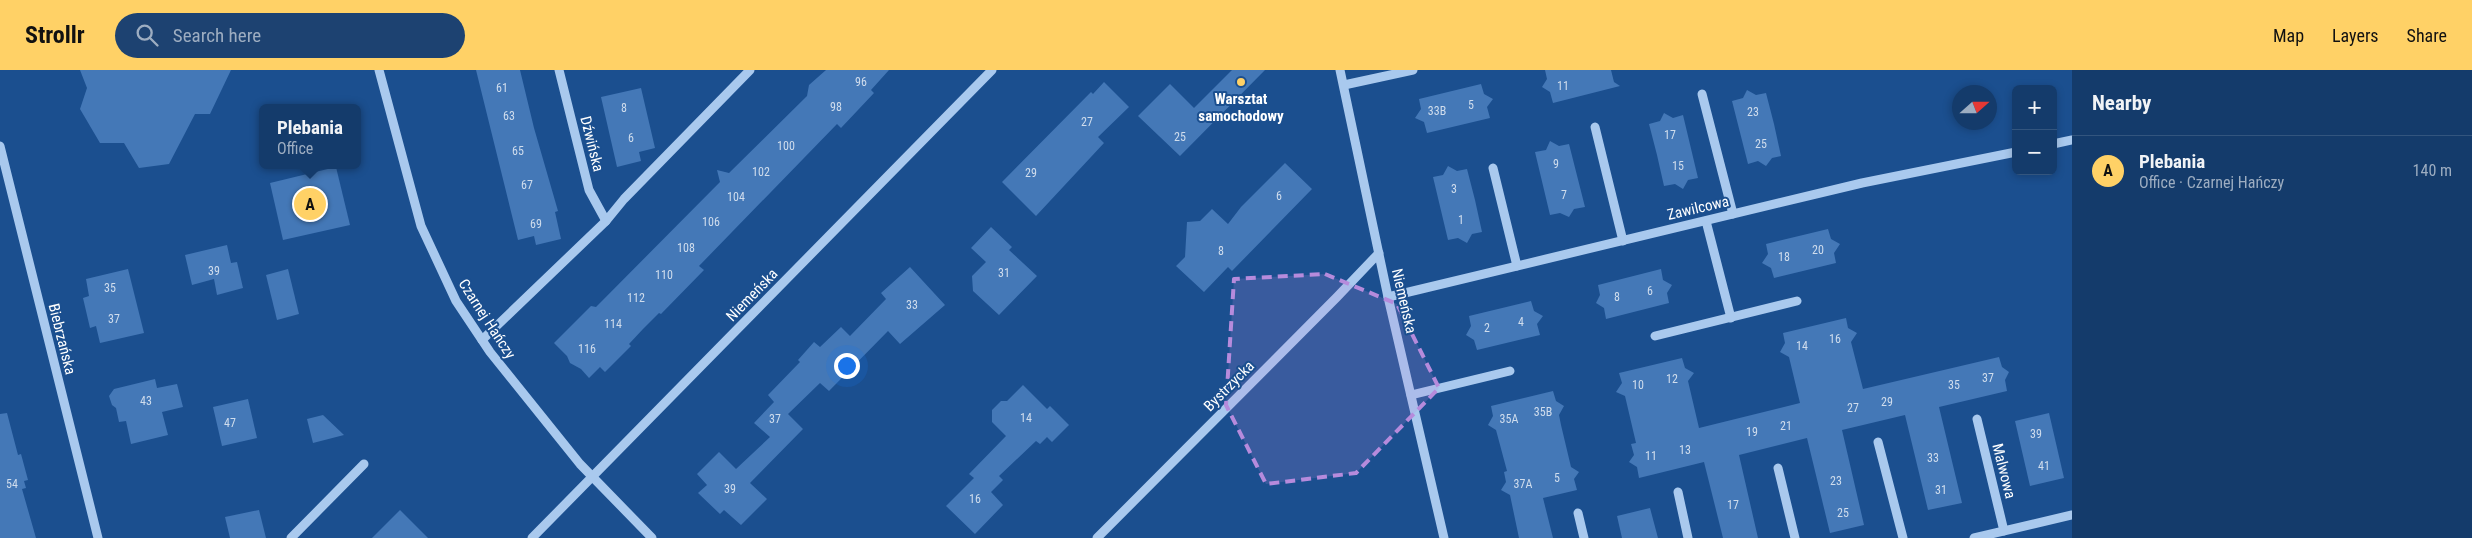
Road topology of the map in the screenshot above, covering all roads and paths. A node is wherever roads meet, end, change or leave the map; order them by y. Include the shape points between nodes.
1 (379, 70) edge
2 (559, 70) edge
3 (750, 70) edge
4 (992, 70) edge
5 (1340, 70) edge
6 (1413, 70) edge
7 (1344, 86) junction
8 (1702, 94) dead end
9 (1595, 127) dead end
10 (2072, 140) edge
11 (2057, 143) edge
12 (0, 146) edge
13 (2012, 153) edge
14 (1493, 168) dead end
15 (1733, 214) junction
16 (606, 221) junction
17 (1706, 221) junction
18 (1623, 241) junction
19 (1379, 253) junction
20 (1517, 266) junction
21 (1388, 297) junction
22 (1797, 301) dead end
23 (1731, 318) junction
24 (1655, 336) dead end
25 (482, 340) junction
26 (1510, 371) dead end
27 (1411, 395) junction
28 (1977, 418) dead end
29 (1878, 442) dead end
30 (364, 464) dead end
31 (1778, 468) dead end
32 (591, 478) junction
33 (1678, 492) dead end
34 (1578, 513) dead end
35 (2072, 515) edge
36 (2004, 531) junction
37 (98, 538) edge
38 (291, 538) edge
39 (532, 538) edge
40 (652, 538) edge
41 (1097, 538) edge
42 (1444, 538) edge
43 (1584, 538) edge
44 (1688, 538) edge
45 (1795, 538) edge
46 (1903, 538) edge
47 (1974, 538) edge

1 - 25 street, Czarnej Hańczy via 421,226 456,301
2 - 16 street, Dźwińska via 589,190
3 - 16 street
4 - 32 street, Niemeńska
5 - 7 street, Niemeńska
6 - 7 street
7 - 19 street, Niemeńska
8 - 15 street
9 - 18 street
10 - 11 street
12 - 37 street, Biebrzańska
13 - 15 street, Zawilcowa via 1862,183
14 - 20 street
15 - 17 street, Zawilcowa
16 - 25 street
17 - 18 street, Zawilcowa
17 - 23 street
18 - 20 street, Zawilcowa
19 - 21 street, Niemeńska
19 - 41 street, Bystrzycka
20 - 21 street, Zawilcowa
21 - 27 street, Niemeńska
22 - 23 street
23 - 24 street
25 - 32 street, Czarnej Hańczy
26 - 27 street
27 - 42 street, Niemeńska
28 - 36 street, Malwowa
29 - 46 street
30 - 38 street
31 - 45 street
32 - 39 street, Niemeńska
32 - 40 street, Czarnej Hańczy
33 - 44 street
34 - 43 street
35 - 36 street
36 - 47 street

